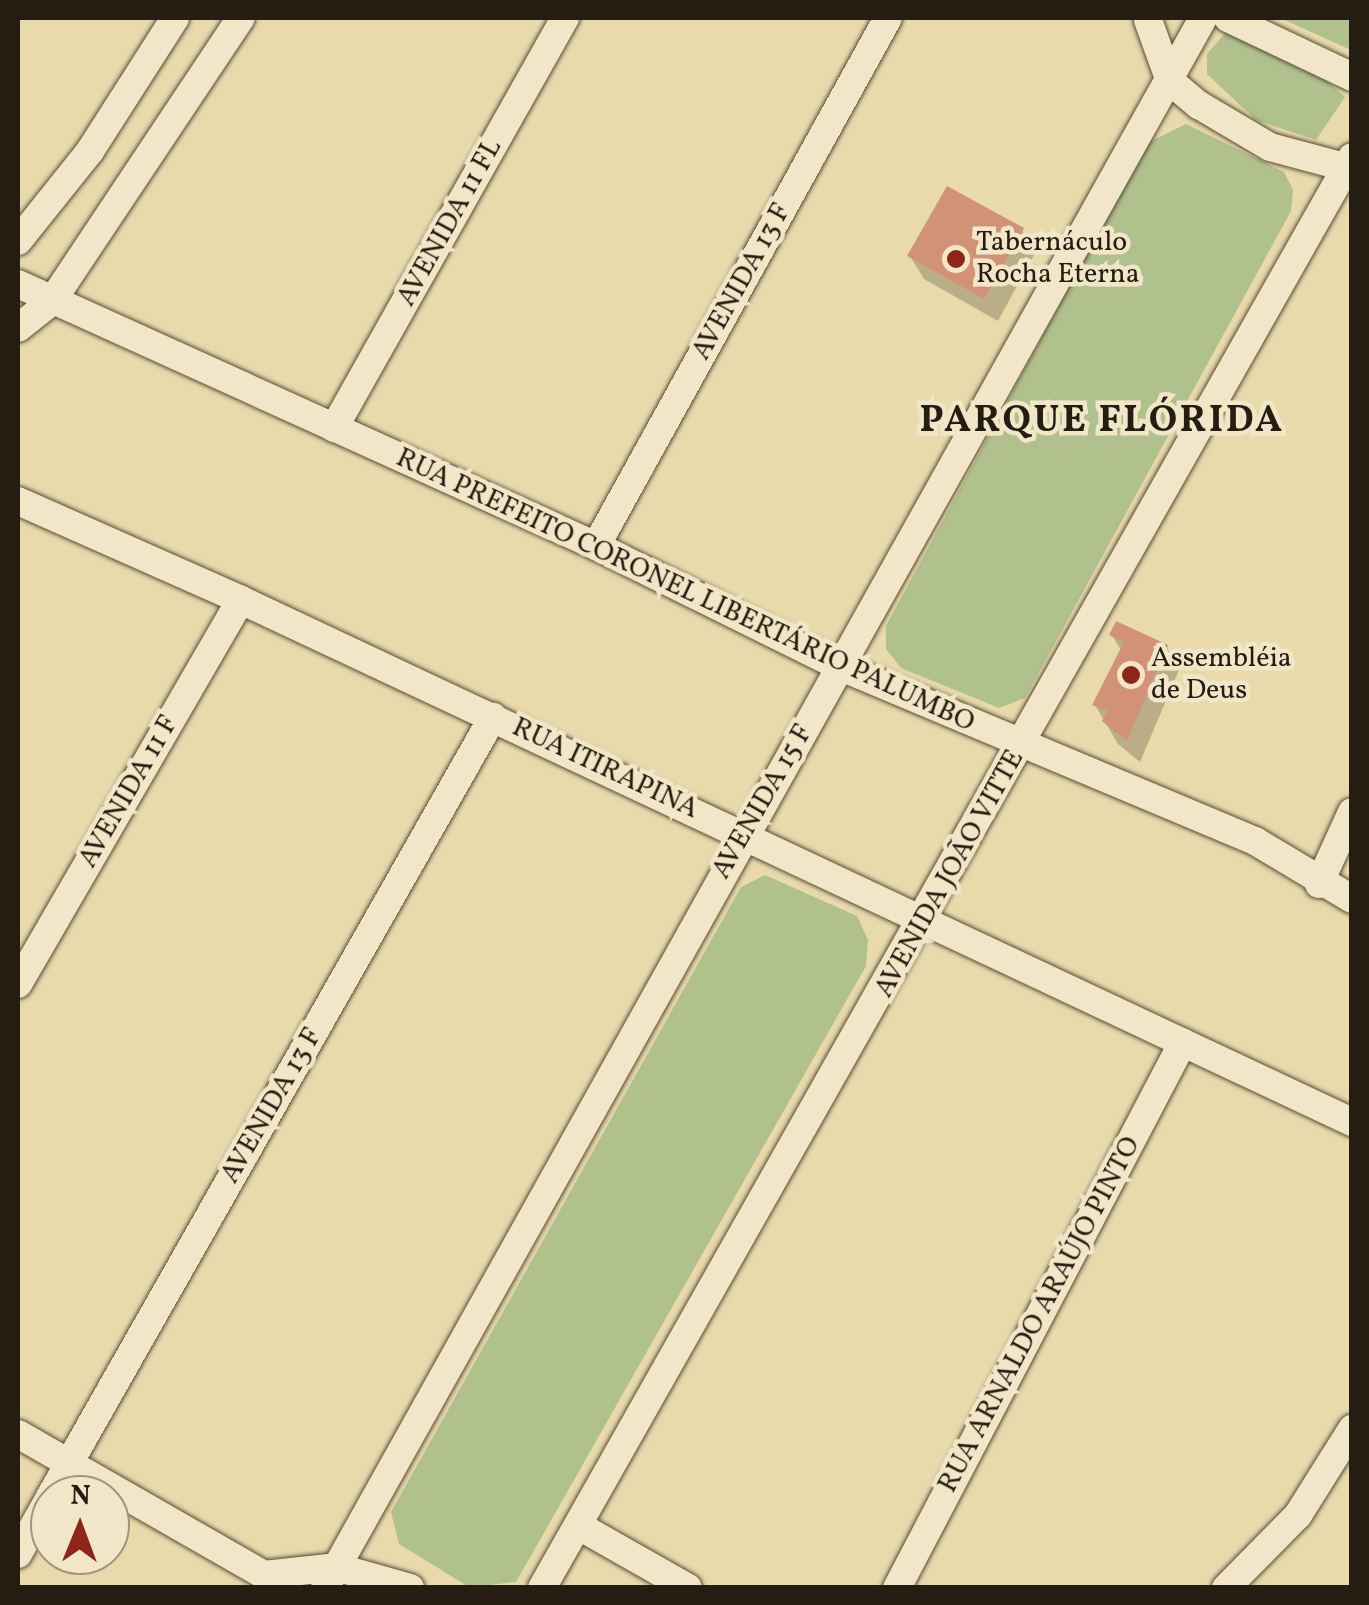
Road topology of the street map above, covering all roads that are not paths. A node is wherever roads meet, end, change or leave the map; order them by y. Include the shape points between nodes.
1 (175, 18) edge
2 (241, 18) edge
3 (565, 18) edge
4 (888, 18) edge
5 (1151, 18) edge
6 (1203, 18) edge
7 (1228, 18) edge
8 (1352, 77) edge
9 (1170, 80) junction
10 (1349, 165) edge
11 (18, 241) edge
12 (18, 284) edge
13 (52, 301) junction
14 (18, 328) edge
15 (334, 428) junction
16 (18, 502) edge
17 (596, 546) junction
18 (241, 600) junction
19 (841, 668) junction
20 (493, 717) junction
21 (1022, 746) junction
22 (1352, 812) edge
23 (743, 834) junction
24 (1319, 884) junction
25 (1352, 899) edge
26 (924, 919) junction
27 (18, 984) edge
28 (1183, 1042) junction
29 (1352, 1122) edge
30 (1352, 1428) edge
31 (18, 1434) edge
32 (69, 1463) junction
33 (62, 1475) edge
34 (579, 1526) junction
35 (330, 1577) edge
36 (268, 1581) edge
37 (410, 1588) edge
38 (542, 1588) edge
39 (688, 1588) edge
40 (898, 1588) edge
41 (1226, 1588) edge

1 - 11 street via 90,151
2 - 13 street
3 - 15 street, AVENIDA 11 FL
4 - 17 street, AVENIDA 13 F
5 - 9 street
6 - 9 street, AVENIDA 15 F
7 - 8 street
9 - 10 street via 1252,138
9 - 19 street, AVENIDA 15 F
10 - 21 street, AVENIDA JOÃO VITTE
12 - 13 street, RUA PREFEITO CORONEL LIBERTÁRIO PALUMBO
13 - 14 street
13 - 15 street, RUA PREFEITO CORONEL LIBERTÁRIO PALUMBO
15 - 17 street, RUA PREFEITO CORONEL LIBERTÁRIO PALUMBO
16 - 18 street, RUA ITIRAPINA
17 - 19 street, RUA PREFEITO CORONEL LIBERTÁRIO PALUMBO
18 - 20 street, RUA ITIRAPINA
18 - 27 street, AVENIDA 11 F
19 - 21 street, RUA PREFEITO CORONEL LIBERTÁRIO PALUMBO
19 - 23 street, AVENIDA 15 F
20 - 23 street, RUA ITIRAPINA
20 - 32 street, AVENIDA 13 F
21 - 24 street, RUA PREFEITO CORONEL LIBERTÁRIO PALUMBO via 1255,840
21 - 26 street, AVENIDA JOÃO VITTE
22 - 24 street
23 - 26 street, RUA ITIRAPINA
23 - 35 street, AVENIDA 15 F
24 - 25 street, RUA PREFEITO CORONEL LIBERTÁRIO PALUMBO
26 - 28 street, RUA ITIRAPINA
26 - 34 street, AVENIDA JOÃO VITTE
28 - 29 street, RUA ITIRAPINA
28 - 40 street, RUA ARNALDO ARAÚJO PINTO
30 - 41 street via 1298,1515
31 - 32 street
32 - 33 street, AVENIDA 13 F
32 - 36 street
34 - 38 street, AVENIDA JOÃO VITTE
34 - 39 street
35 - 36 street
35 - 37 street

